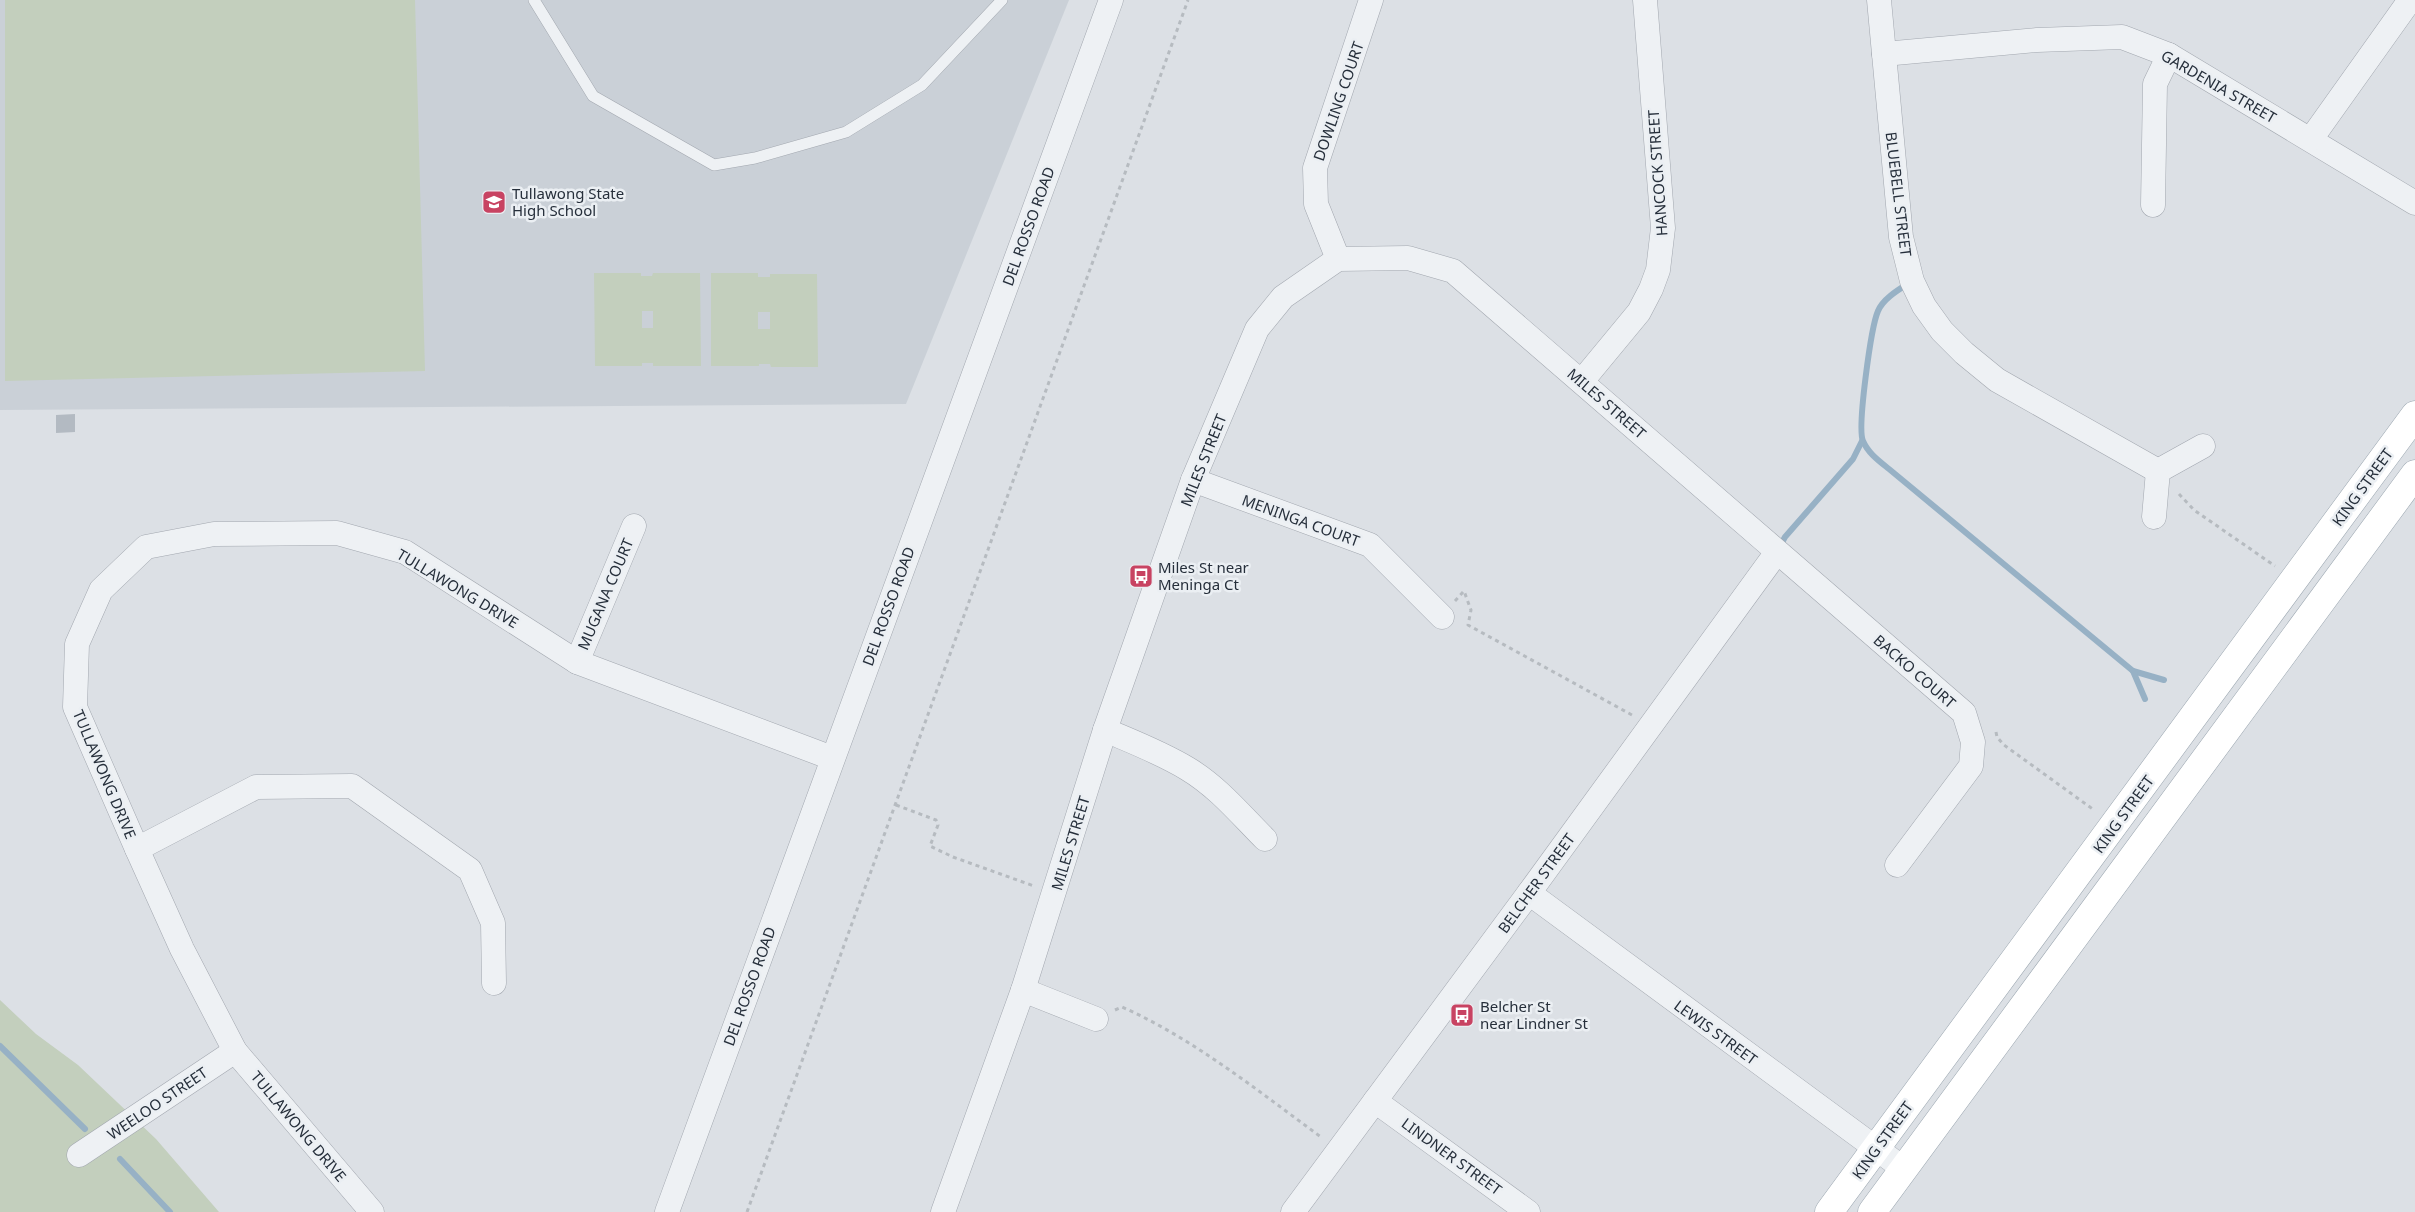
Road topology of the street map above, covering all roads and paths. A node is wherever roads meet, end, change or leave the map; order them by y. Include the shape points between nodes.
1 (534, 0) edge
2 (1002, 0) edge
3 (1111, 0) edge
4 (1188, 0) edge
5 (1371, 0) edge
6 (1645, 0) edge
7 (1879, 0) edge
8 (2410, 0) edge
9 (1884, 54) junction
10 (2169, 55) junction
11 (2311, 139) junction
12 (2415, 203) edge
13 (2153, 205) dead end
14 (1338, 259) junction
15 (1582, 381) junction
16 (2415, 415) edge
17 (2203, 446) dead end
18 (2158, 471) junction
19 (2415, 474) edge
20 (1193, 480) junction
21 (2154, 517) dead end
22 (634, 526) dead end
23 (1777, 552) junction
24 (2274, 566) dead end
25 (1442, 617) joint
26 (577, 662) junction
27 (1650, 727) junction
28 (1105, 730) junction
29 (1996, 732) dead end
30 (832, 758) junction
31 (896, 805) junction
32 (2094, 810) dead end
33 (1265, 839) dead end
34 (137, 849) junction
35 (1897, 865) dead end
36 (1054, 893) junction
37 (1529, 893) junction
38 (494, 982) dead end
39 (1023, 990) junction
40 (1096, 1019) joint
41 (235, 1050) junction
42 (1375, 1101) junction
43 (1322, 1137) dead end
44 (1875, 1149) junction
45 (79, 1156) dead end
46 (1904, 1170) junction
47 (372, 1212) edge
48 (667, 1212) edge
49 (747, 1212) edge
50 (943, 1212) edge
51 (1293, 1212) edge
52 (1528, 1212) edge
53 (1830, 1212) edge
54 (1872, 1212) edge

1 - 2 lane via 592,96 714,165 755,158 846,132 922,84
3 - 30 street, DEL ROSSO ROAD
4 - 31 path
5 - 14 street, DOWLING COURT via 1315,168 1316,204
6 - 15 street, HANCOCK STREET via 1663,228 1658,270 1639,312
7 - 9 street, BLUEBELL STREET
8 - 11 street
9 - 10 street, GARDENIA STREET via 2044,40 2122,37
9 - 18 street, BLUEBELL STREET via 1901,237 1912,281 1924,306 1958,348 1997,380
10 - 11 street, GARDENIA STREET
10 - 13 street via 2155,84
11 - 12 street, GARDENIA STREET
14 - 15 street, MILES STREET via 1408,258 1453,271
14 - 20 street, MILES STREET via 1283,298 1257,329
15 - 23 street, MILES STREET
16 - 44 main road, KING STREET
17 - 18 street
18 - 21 street
18 - 24 path via 2194,510
19 - 46 main road
20 - 25 street, MENINGA COURT via 1370,544
20 - 28 street, MILES STREET
22 - 26 street, MUGANA COURT
23 - 27 street, BELCHER STREET
23 - 35 street, BACKO COURT via 1964,713 1973,742 1971,766
25 - 27 path via 1464,591 1470,610 1468,625
26 - 30 street, TULLAWONG DRIVE
26 - 34 street, TULLAWONG DRIVE via 405,552 337,533 214,534 146,547 101,590 77,644 75,707
27 - 37 street, BELCHER STREET
28 - 33 street via 1190,770 1225,798
28 - 36 street, MILES STREET
29 - 32 path via 2004,745
30 - 48 street, DEL ROSSO ROAD
31 - 36 path via 936,820 938,825 930,846
31 - 49 path
34 - 38 street via 256,787 352,786 470,870 494,923
34 - 41 street, TULLAWONG DRIVE via 182,949
36 - 39 street, MILES STREET
37 - 42 street, BELCHER STREET
37 - 44 street, LEWIS STREET
39 - 40 street
39 - 50 street, MILES STREET
40 - 43 path via 1122,1007 1143,1016 1224,1067
41 - 45 street, WEELOO STREET
41 - 47 street, TULLAWONG DRIVE
42 - 51 street, BELCHER STREET
42 - 52 street, LINDNER STREET
44 - 46 street, LEWIS STREET
44 - 53 main road, KING STREET
46 - 54 main road

